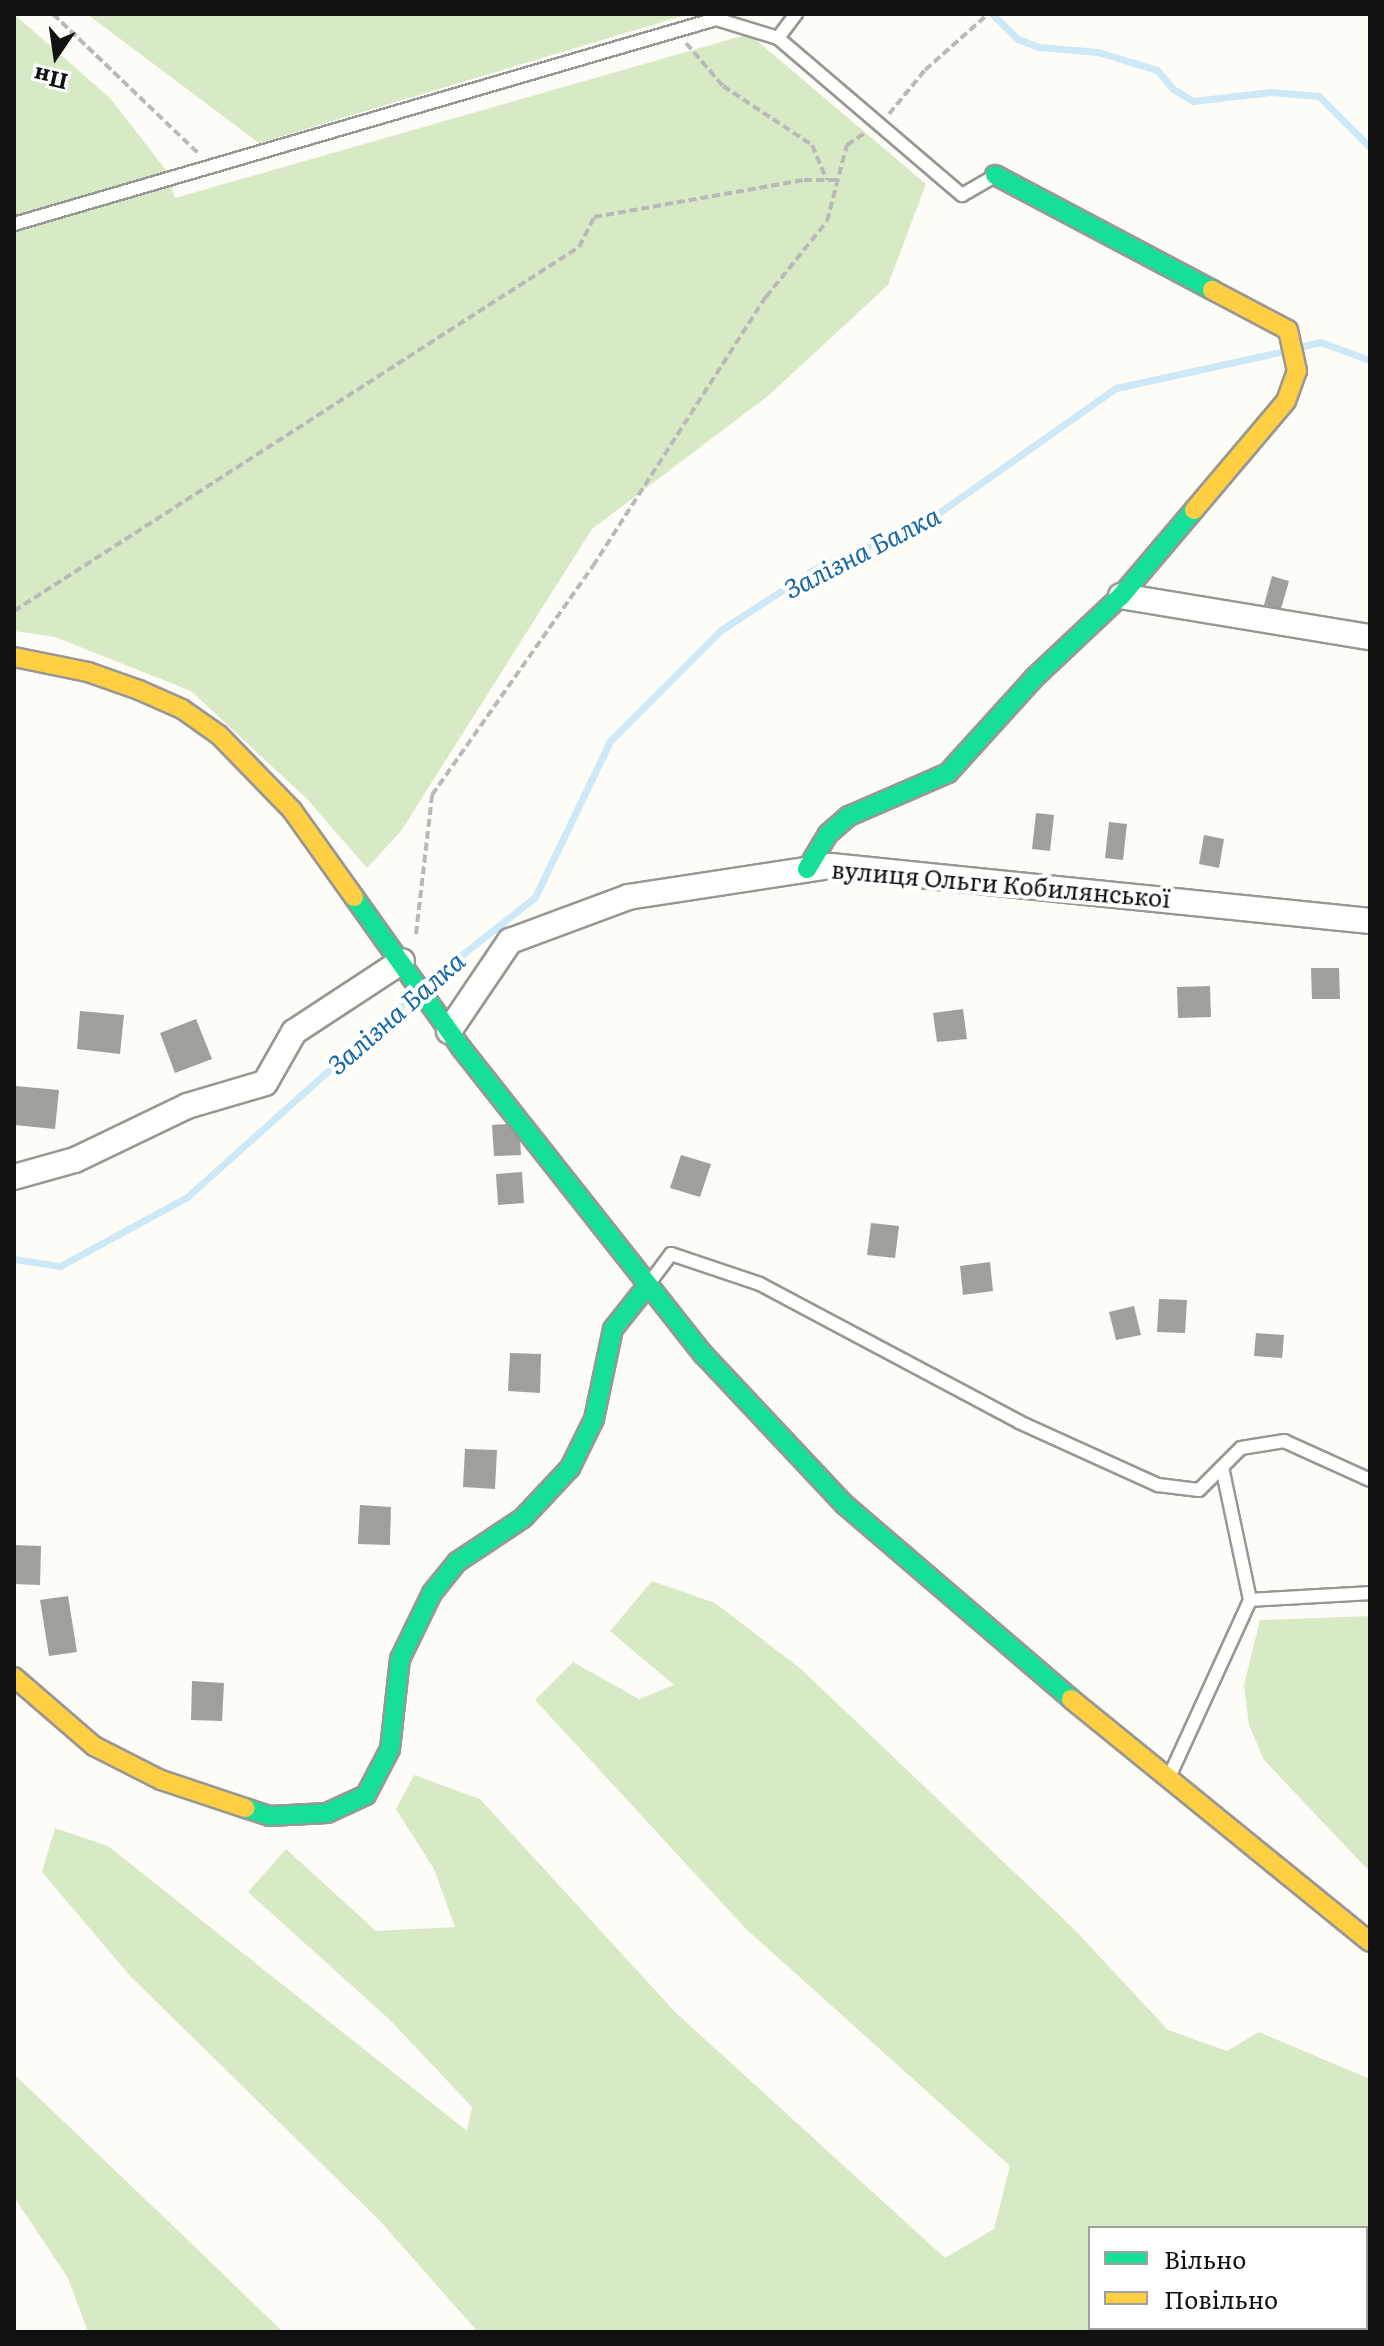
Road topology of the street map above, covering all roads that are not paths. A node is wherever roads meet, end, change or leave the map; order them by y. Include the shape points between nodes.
1 (796, 14) edge
2 (778, 38) junction
3 (995, 175) joint
4 (14, 224) edge
5 (1121, 596) junction
6 (1370, 637) edge
7 (14, 657) edge
8 (807, 869) junction
9 (1370, 921) edge
10 (409, 970) junction
11 (448, 1028) junction
12 (14, 1177) edge
13 (648, 1285) junction
14 (1222, 1467) junction
15 (1370, 1480) edge
16 (1370, 1593) edge
17 (1250, 1600) junction
18 (14, 1677) edge
19 (1168, 1779) junction
20 (1370, 1942) edge

1 - 2 lane
2 - 3 lane via 962,195
2 - 4 lane via 716,19
3 - 5 street via 1291,334 1297,363 1286,401
5 - 6 street
5 - 8 street via 1034,678 948,773 849,816 828,834
7 - 10 street via 139,690 182,709 219,735 292,810
8 - 9 street, вулиця Ольги Кобилянської via 831,866
8 - 11 street, вулиця Ольги Кобилянської via 628,897 510,941
10 - 11 street
10 - 12 street via 294,1032 265,1083 187,1106 75,1160
11 - 13 street
13 - 14 lane via 671,1254 760,1284 1019,1422 1158,1485 1199,1490
13 - 18 street via 613,1329 594,1419 570,1468 523,1518 457,1562 432,1593 400,1659 390,1749 366,1795 327,1813 270,1816 174,1784 94,1746
13 - 19 street via 703,1354 845,1505
14 - 15 lane via 1241,1448 1284,1441
14 - 17 lane
16 - 17 lane
17 - 19 lane
19 - 20 street

